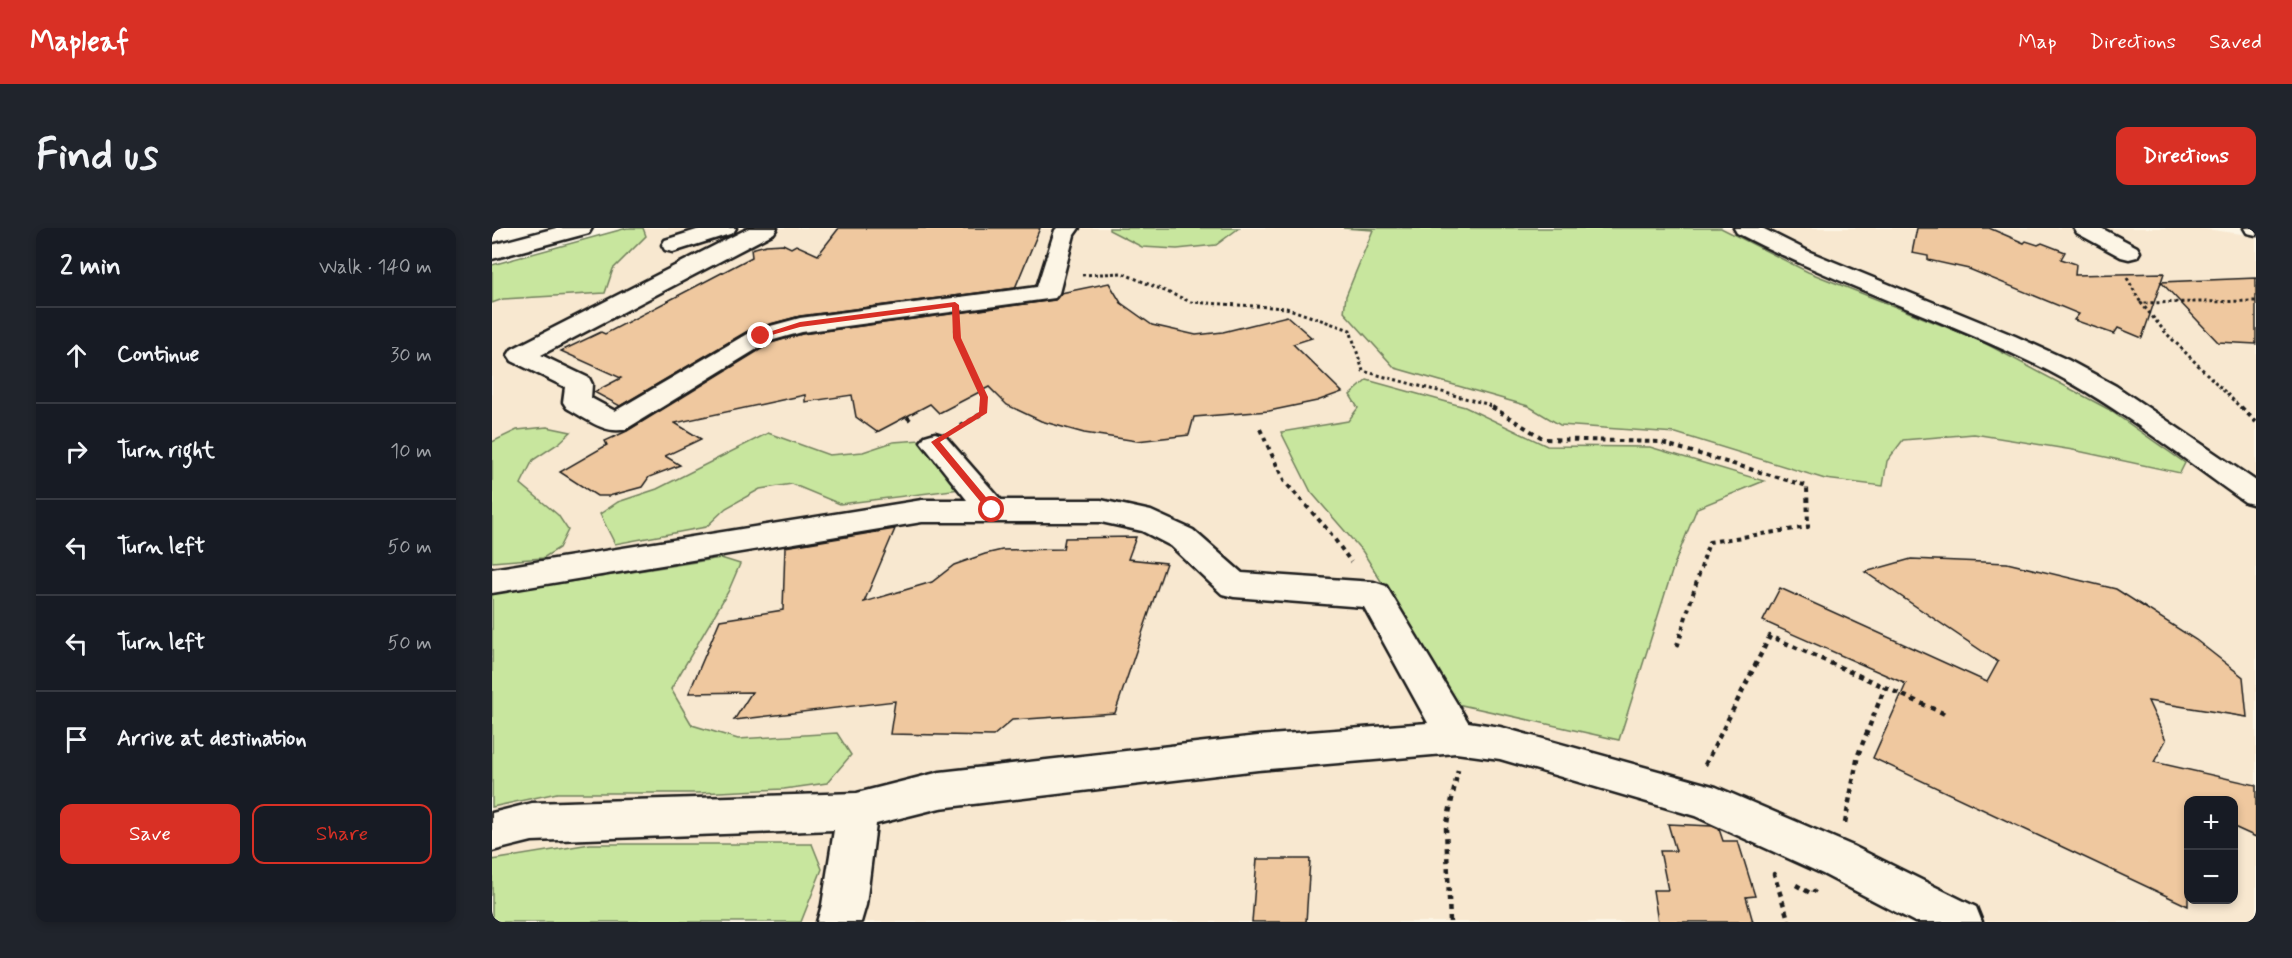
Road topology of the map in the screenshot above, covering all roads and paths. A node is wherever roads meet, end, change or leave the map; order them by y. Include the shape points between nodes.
1 (581, 228) edge
2 (725, 228) edge
3 (766, 228) edge
4 (1068, 228) edge
5 (1745, 228) edge
6 (2085, 228) edge
7 (673, 245) dead end
8 (492, 252) edge
9 (2129, 252) dead end
10 (1051, 277) junction
11 (2256, 301) edge
12 (955, 305) junction
13 (2256, 422) edge
14 (1260, 429) dead end
15 (935, 442) joint
16 (2256, 495) edge
17 (992, 510) junction
18 (492, 581) edge
19 (1374, 595) junction
20 (1677, 647) dead end
21 (1885, 687) junction
22 (1945, 714) dead end
23 (1458, 752) junction
24 (1690, 796) junction
25 (857, 811) junction
26 (492, 832) edge
27 (1838, 860) junction
28 (1783, 879) dead end
29 (1793, 884) dead end
30 (1812, 894) dead end
31 (846, 916) edge
32 (1450, 922) edge
33 (1789, 922) edge
34 (1960, 922) edge

1 - 8 street
2 - 7 street
3 - 12 street via 521,355 579,384 577,402 616,423 761,336 800,325
4 - 10 street
5 - 16 street via 1802,257 2006,340 2059,366 2106,392
6 - 9 street
10 - 12 street via 1047,293
10 - 20 path via 1122,273 1191,302 1286,308 1350,330 1363,371 1487,404 1544,439 1659,442 1807,486 1808,527 1709,542
11 - 13 path via 2141,303
12 - 15 path via 957,338 984,397 983,413
14 - 19 path via 1284,481 1328,530
15 - 17 street
17 - 18 street via 922,511
17 - 19 street via 1101,511 1151,522 1182,538 1234,585
19 - 23 street
21 - 22 path
21 - 24 path via 1770,636
21 - 27 path via 1858,755
23 - 24 street via 1500,743
23 - 25 street via 1258,753 940,790
23 - 32 path via 1446,828
24 - 27 street
25 - 26 street via 532,822
25 - 31 street
27 - 34 street
28 - 33 path via 1774,874
29 - 30 path

